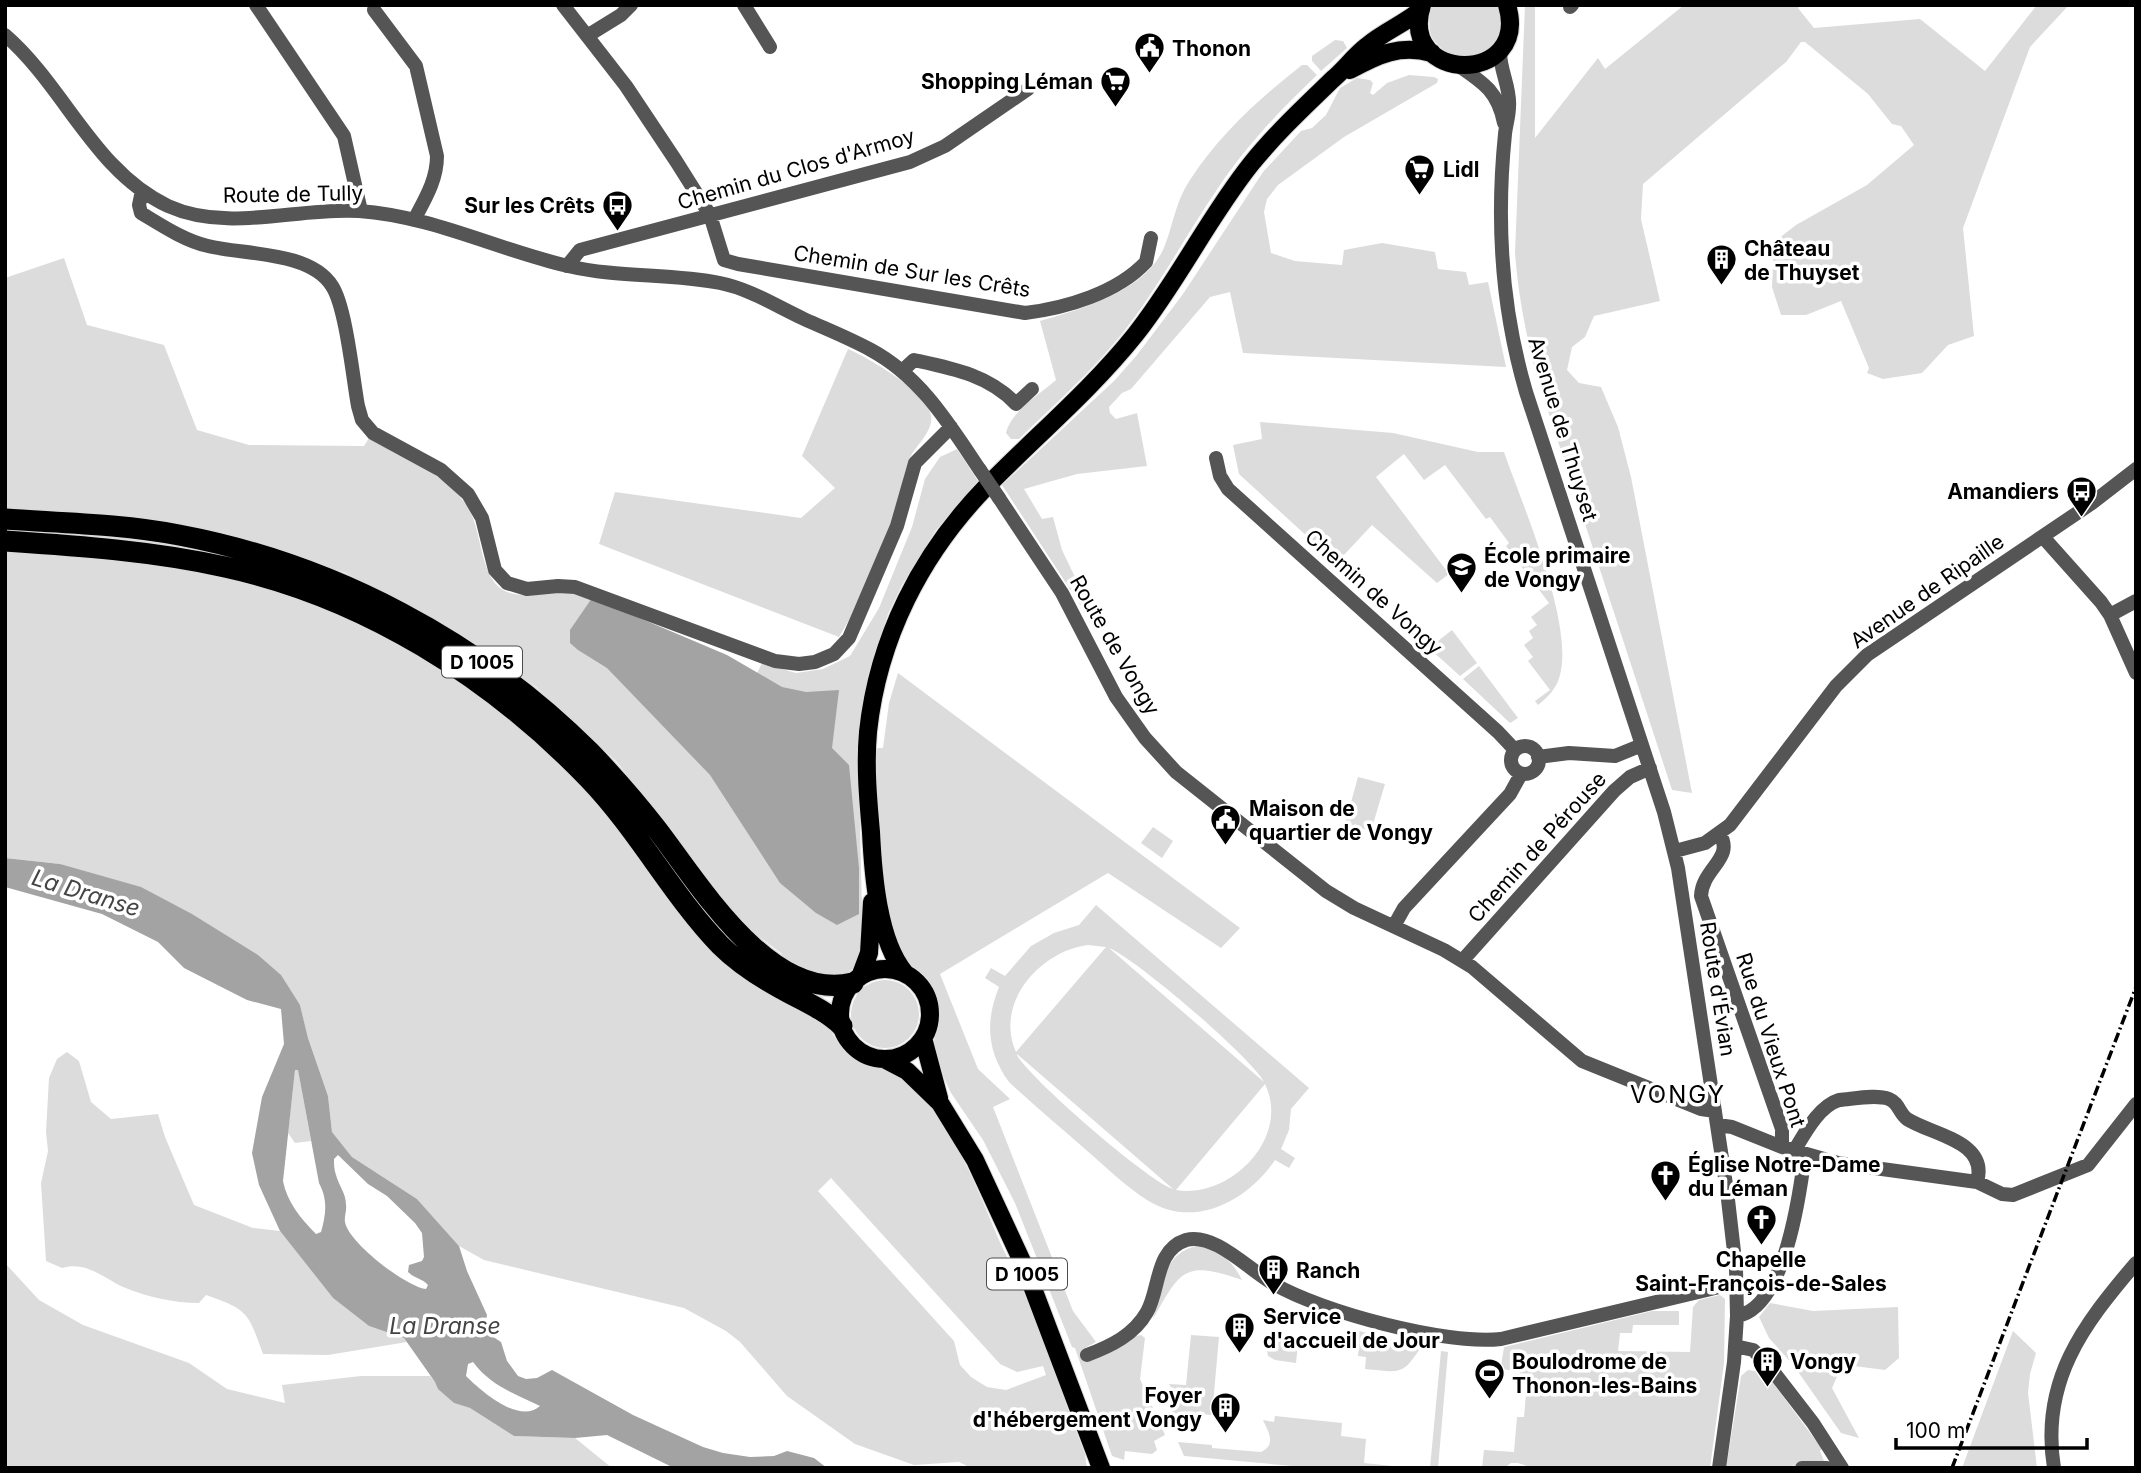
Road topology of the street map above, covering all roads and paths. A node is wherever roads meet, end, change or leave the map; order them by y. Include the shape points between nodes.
1 (256, 5) edge
2 (563, 5) edge
3 (631, 5) edge
4 (744, 5) edge
5 (1507, 5) edge
6 (1421, 7) edge
7 (374, 10) dead end
8 (5, 35) edge
9 (587, 36) junction
10 (770, 47) dead end
11 (1500, 50) junction
12 (1432, 53) junction
13 (1460, 66) junction
14 (1335, 77) junction
15 (1028, 89) dead end
16 (1505, 131) junction
17 (142, 191) junction
18 (361, 211) junction
19 (710, 215) junction
20 (414, 220) junction
21 (1151, 239) dead end
22 (567, 266) junction
23 (902, 371) junction
24 (1032, 389) dead end
25 (951, 427) junction
26 (1216, 458) dead end
27 (2136, 469) edge
28 (5, 519) edge
29 (2043, 537) junction
30 (5, 541) edge
31 (2136, 601) edge
32 (2110, 615) junction
33 (2136, 673) edge
34 (1643, 745) junction
35 (1515, 750) junction
36 (1538, 757) junction
37 (1650, 768) junction
38 (1521, 774) junction
39 (1719, 833) junction
40 (1675, 851) junction
41 (874, 877) junction
42 (1394, 926) junction
43 (1462, 961) junction
44 (905, 973) junction
45 (857, 980) junction
46 (842, 1026) junction
47 (923, 1038) junction
48 (884, 1059) junction
49 (940, 1103) junction
50 (2136, 1104) edge
51 (1716, 1118) junction
52 (1794, 1150) junction
53 (1977, 1182) junction
54 (2136, 1263) edge
55 (1736, 1283) junction
56 (1737, 1316) junction
57 (1735, 1346) junction
58 (1087, 1354) dead end
59 (1098, 1461) edge
60 (1718, 1468) edge
61 (1802, 1468) edge
62 (1827, 1468) edge
63 (1842, 1468) edge
64 (2054, 1468) edge

1 - 18 street via 344,136
2 - 9 street
3 - 9 street
4 - 10 street
5 - 11 main road via 1509,28
6 - 12 main road via 1420,33
6 - 14 main road via 1366,47
7 - 20 street via 416,66 437,156 434,180
8 - 17 street, Route de Tully via 113,166
9 - 19 street via 651,122
11 - 13 main road via 1482,63
11 - 16 street, Avenue de Thuyset via 1509,101
12 - 13 main road
12 - 14 main road via 1389,51
13 - 16 street, Avenue de Thuyset via 1495,95
14 - 41 main road via 1292,117 1243,174 1136,334 984,489 922,568 890,636 871,709 867,759
15 - 19 street, Chemin du Clos d'Armoy via 945,146 910,162
16 - 34 street, Avenue de Thuyset via 1500,241 1513,343
17 - 18 street, Route de Tully via 170,206 216,217
17 - 25 street via 141,213 185,237 205,246 307,265 320,273 340,304 362,420 373,433 441,470 468,494 480,510 491,562 502,579 520,589 575,587 783,663 824,659 849,638 897,526 915,463
18 - 20 street, Route de Tully
19 - 21 street, Chemin de Sur les Crêts via 724,260 1025,313 1068,304 1118,283 1146,262
19 - 22 street, Chemin du Clos d'Armoy via 580,250
20 - 22 street, Route de Tully
22 - 23 street, Route de Vongy via 736,287 872,350
23 - 24 street via 914,360 946,367 998,387 1016,404
23 - 25 street, Route de Vongy via 933,401
25 - 42 street, Route de Vongy, bridge via 1062,593 1116,698 1161,757 1318,886
26 - 35 street, Chemin de Vongy via 1228,489
27 - 29 street, Avenue de Ripaille
28 - 45 highway, D 1005 via 151,530 205,541 300,568 411,618 514,685 570,733 625,790 747,942 811,982 833,986
29 - 32 street
29 - 39 street, Avenue de Ripaille via 1851,670 1739,815
30 - 46 highway, D 1005 via 157,554 248,572 325,598 415,642 492,692 564,754 618,812 720,945 758,975
31 - 32 street
32 - 33 street
34 - 36 street via 1615,756 1569,753
34 - 37 street, Avenue de Thuyset
35 - 36 street via 1528,747
35 - 38 street via 1511,764
36 - 38 street via 1534,770
37 - 40 street, Avenue de Thuyset
37 - 43 street, Chemin de Pérouse via 1614,790
38 - 42 street via 1510,794 1402,911
39 - 40 street, Avenue de Ripaille via 1699,845
39 - 52 street, Rue du Vieux Pont via 1725,842 1724,852 1703,882 1702,902 1782,1129
40 - 51 street, Route d'Évian
41 - 44 main road via 888,943
41 - 45 main road via 869,953
42 - 43 street, Route de Vongy
43 - 51 street, Route de Vongy via 1586,1063
44 - 45 main road via 882,969
44 - 47 main road via 922,988 928,1001 930,1016
45 - 46 main road via 842,1003
46 - 48 main road via 861,1052
47 - 48 main road via 906,1053
47 - 49 main road, D 1005
48 - 49 main road, D 1005 via 907,1070
49 - 59 main road, D 1005 via 967,1144 1010,1233
50 - 53 street, Route de Vongy via 2084,1167 2013,1195
51 - 52 street, Route de Vongy
51 - 55 street, Route d'Évian
52 - 53 street, Route de Vongy via 1843,1164
52 - 53 street via 1832,1103 1887,1098 1904,1116 1954,1139 1974,1155 1980,1169
52 - 56 street, Rue du Vieux Pont via 1797,1208 1782,1265 1757,1305
54 - 64 street via 2089,1321 2066,1363 2052,1410
55 - 56 street, Route d'Évian
55 - 58 street via 1501,1339 1473,1340 1376,1321 1322,1304 1275,1285 1212,1242 1193,1239 1168,1253 1151,1305 1138,1324 1114,1344
56 - 57 street, Route d'Évian
57 - 60 street, Route d'Évian
57 - 63 street via 1753,1350 1765,1361
61 - 62 street

